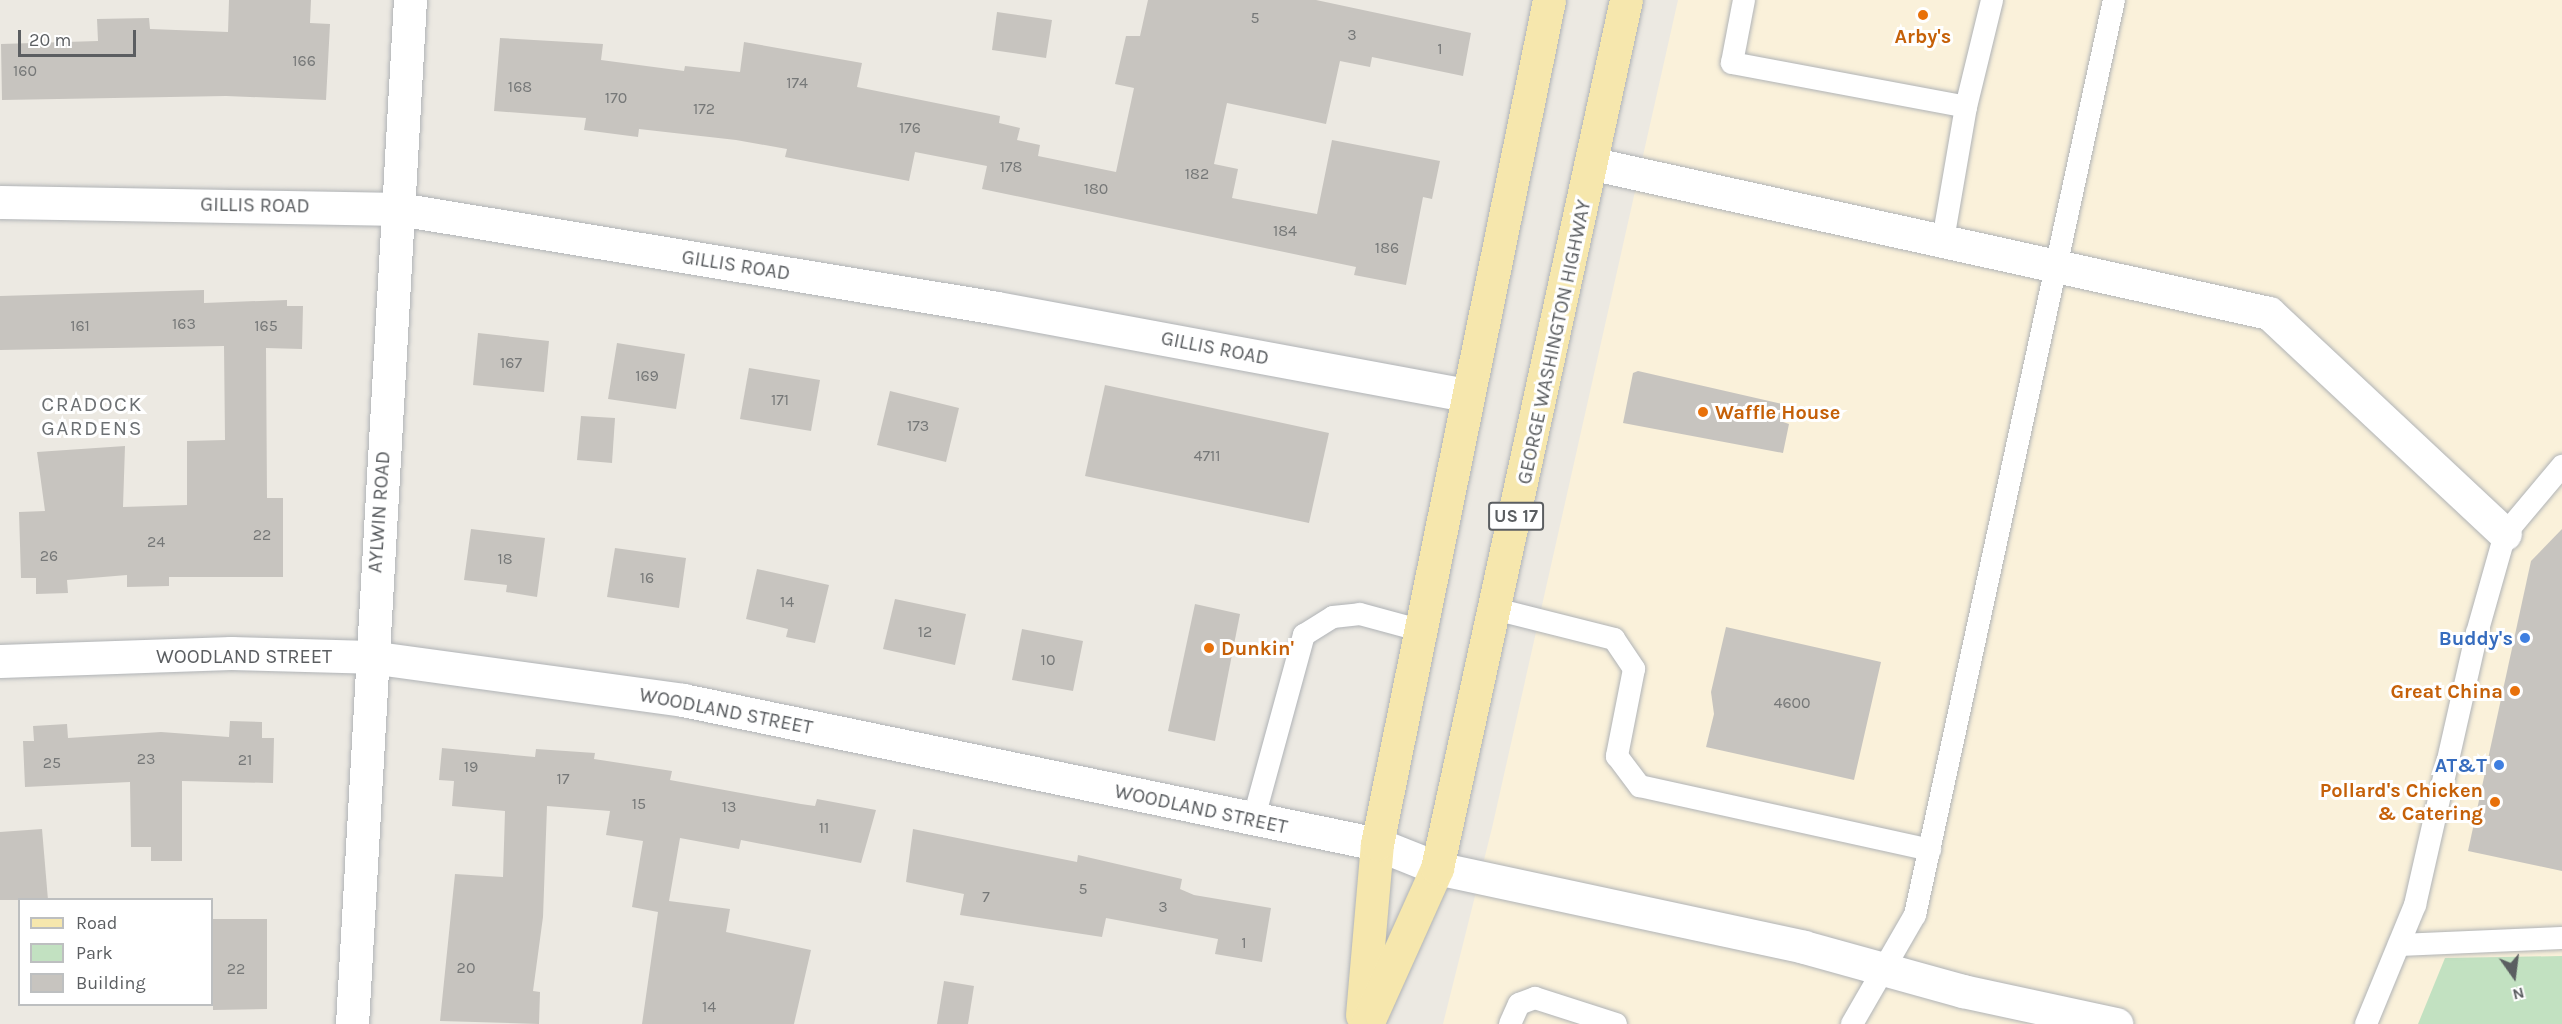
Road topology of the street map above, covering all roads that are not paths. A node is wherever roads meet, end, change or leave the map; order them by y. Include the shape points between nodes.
1 (410, 0) edge
2 (1549, 0) edge
3 (1626, 0) edge
4 (1744, 0) edge
5 (1992, 0) edge
6 (2114, 0) edge
7 (1966, 107) junction
8 (1594, 164) junction
9 (0, 202) edge
10 (399, 209) junction
11 (1943, 240) junction
12 (2057, 264) junction
13 (1466, 395) junction
14 (2562, 466) edge
15 (2505, 534) junction
16 (1495, 609) junction
17 (1419, 630) junction
18 (370, 657) junction
19 (0, 661) edge
20 (1253, 821) junction
21 (1377, 844) junction
22 (1930, 850) junction
23 (1437, 868) junction
24 (2562, 938) edge
25 (2399, 945) junction
26 (1884, 969) junction
27 (352, 1024) edge
28 (1361, 1024) edge
29 (1367, 1024) edge
30 (1510, 1024) edge
31 (1616, 1024) edge
32 (1852, 1024) edge
33 (2115, 1024) edge
34 (2366, 1024) edge

1 - 10 street, AYLWIN ROAD
2 - 13 main road
3 - 8 main road, GEORGE WASHINGTON HIGHWAY / US 17
4 - 7 lane via 1732,63
5 - 7 lane
6 - 12 lane
7 - 11 lane
8 - 11 street
8 - 16 main road, GEORGE WASHINGTON HIGHWAY / US 17
9 - 10 street, GILLIS ROAD
10 - 13 street, GILLIS ROAD via 997,308
10 - 18 street, AYLWIN ROAD
11 - 12 street
12 - 15 street via 2269,313
12 - 22 lane
13 - 17 main road
14 - 15 lane
15 - 25 lane via 2477,633 2415,905
16 - 22 lane via 1614,639 1635,669 1617,756 1640,786
16 - 23 main road, GEORGE WASHINGTON HIGHWAY / US 17
17 - 20 lane via 1360,614 1333,617 1304,635
17 - 21 main road
18 - 19 street, WOODLAND STREET via 231,654
18 - 20 street, WOODLAND STREET via 683,700
18 - 27 street, AYLWIN ROAD
20 - 21 street, WOODLAND STREET
21 - 23 street, WOODLAND STREET
21 - 28 main road
22 - 26 lane via 1915,915
23 - 26 street, WOODLAND STREET
23 - 29 main road, GEORGE WASHINGTON HIGHWAY / US 17
24 - 25 lane
25 - 34 lane
26 - 32 lane
26 - 33 street, WOODLAND STREET
30 - 31 lane via 1519,1004 1535,998

